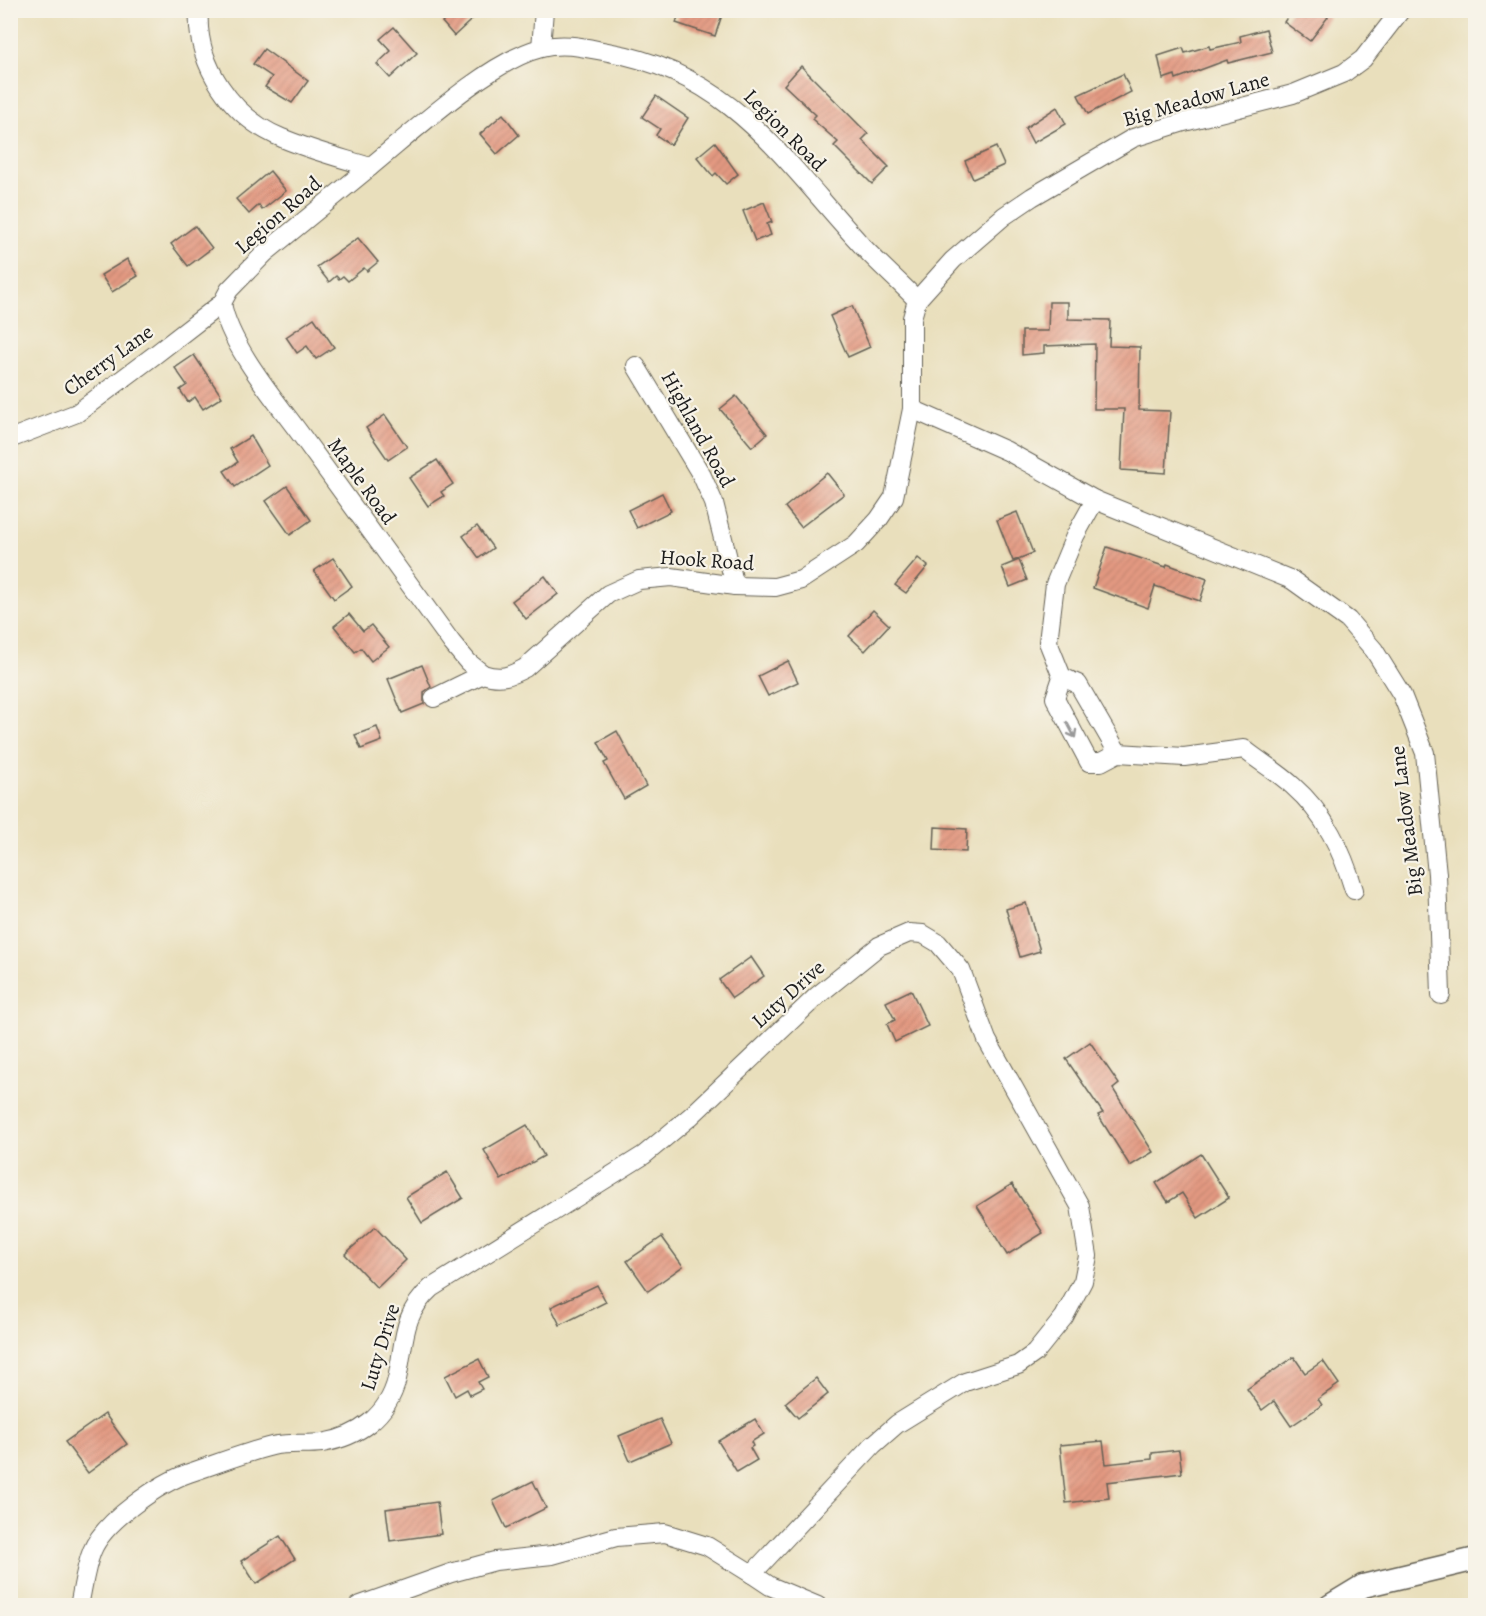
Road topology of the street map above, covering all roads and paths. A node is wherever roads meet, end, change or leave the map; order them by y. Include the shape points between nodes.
1 (200, 10) edge
2 (544, 10) edge
3 (1401, 10) edge
4 (541, 48) junction
5 (370, 167) junction
6 (917, 300) junction
7 (222, 303) junction
8 (636, 366) dead end
9 (912, 409) junction
10 (12, 438) dead end
11 (1095, 500) junction
12 (735, 586) junction
13 (483, 675) junction
14 (1062, 676) junction
15 (434, 698) dead end
16 (1118, 753) junction
17 (1354, 890) dead end
18 (1441, 995) dead end
19 (1476, 1559) edge
20 (752, 1574) junction
21 (79, 1605) edge
22 (358, 1605) edge
23 (818, 1605) edge
24 (1330, 1605) edge

1 - 5 street, Legion Road via 200,40 213,77 249,118 280,138
2 - 4 street
3 - 6 street, Big Meadow Lane via 1363,59 1344,74 1293,94 1133,138 1097,157 1004,216 952,260
4 - 5 street, Legion Road via 511,59 452,100
4 - 6 street, Legion Road via 572,45 627,55 704,86 765,136 858,242
5 - 7 street, Legion Road via 265,253
6 - 9 street via 912,318
7 - 10 street, Cherry Lane via 77,413
7 - 13 street, Maple Road via 231,334 271,393 452,643
8 - 12 street, Highland Road via 702,476 714,503
9 - 11 street, Big Meadow Lane via 1007,451
9 - 12 street, Hook Road via 894,498 856,544 801,580 775,587
11 - 14 street via 1055,584 1048,642
11 - 18 street, Big Meadow Lane via 1292,580 1348,620 1374,650 1402,695 1425,753 1437,874
12 - 13 street, Hook Road via 671,577 639,579 608,594 525,668 497,679
13 - 15 street, Hook Road
14 - 16 street via 1078,684
14 -> 16 street via 1055,698 1089,762 1101,762
16 - 17 street via 1184,757 1244,749 1312,804 1340,850
19 - 24 street via 1363,1586
20 - 21 street, Luty Drive via 897,1424 965,1382 1018,1365 1035,1353 1064,1317 1083,1281 1088,1256 1080,1206 987,1040 961,970 938,943 922,934 909,933 879,946 817,996 691,1116 644,1155 417,1300 400,1348 390,1400 378,1416 354,1434 322,1443 273,1445 178,1477 106,1528 92,1550
20 - 22 street via 707,1546 665,1533 616,1537 552,1554 495,1561
20 - 23 street via 770,1586

